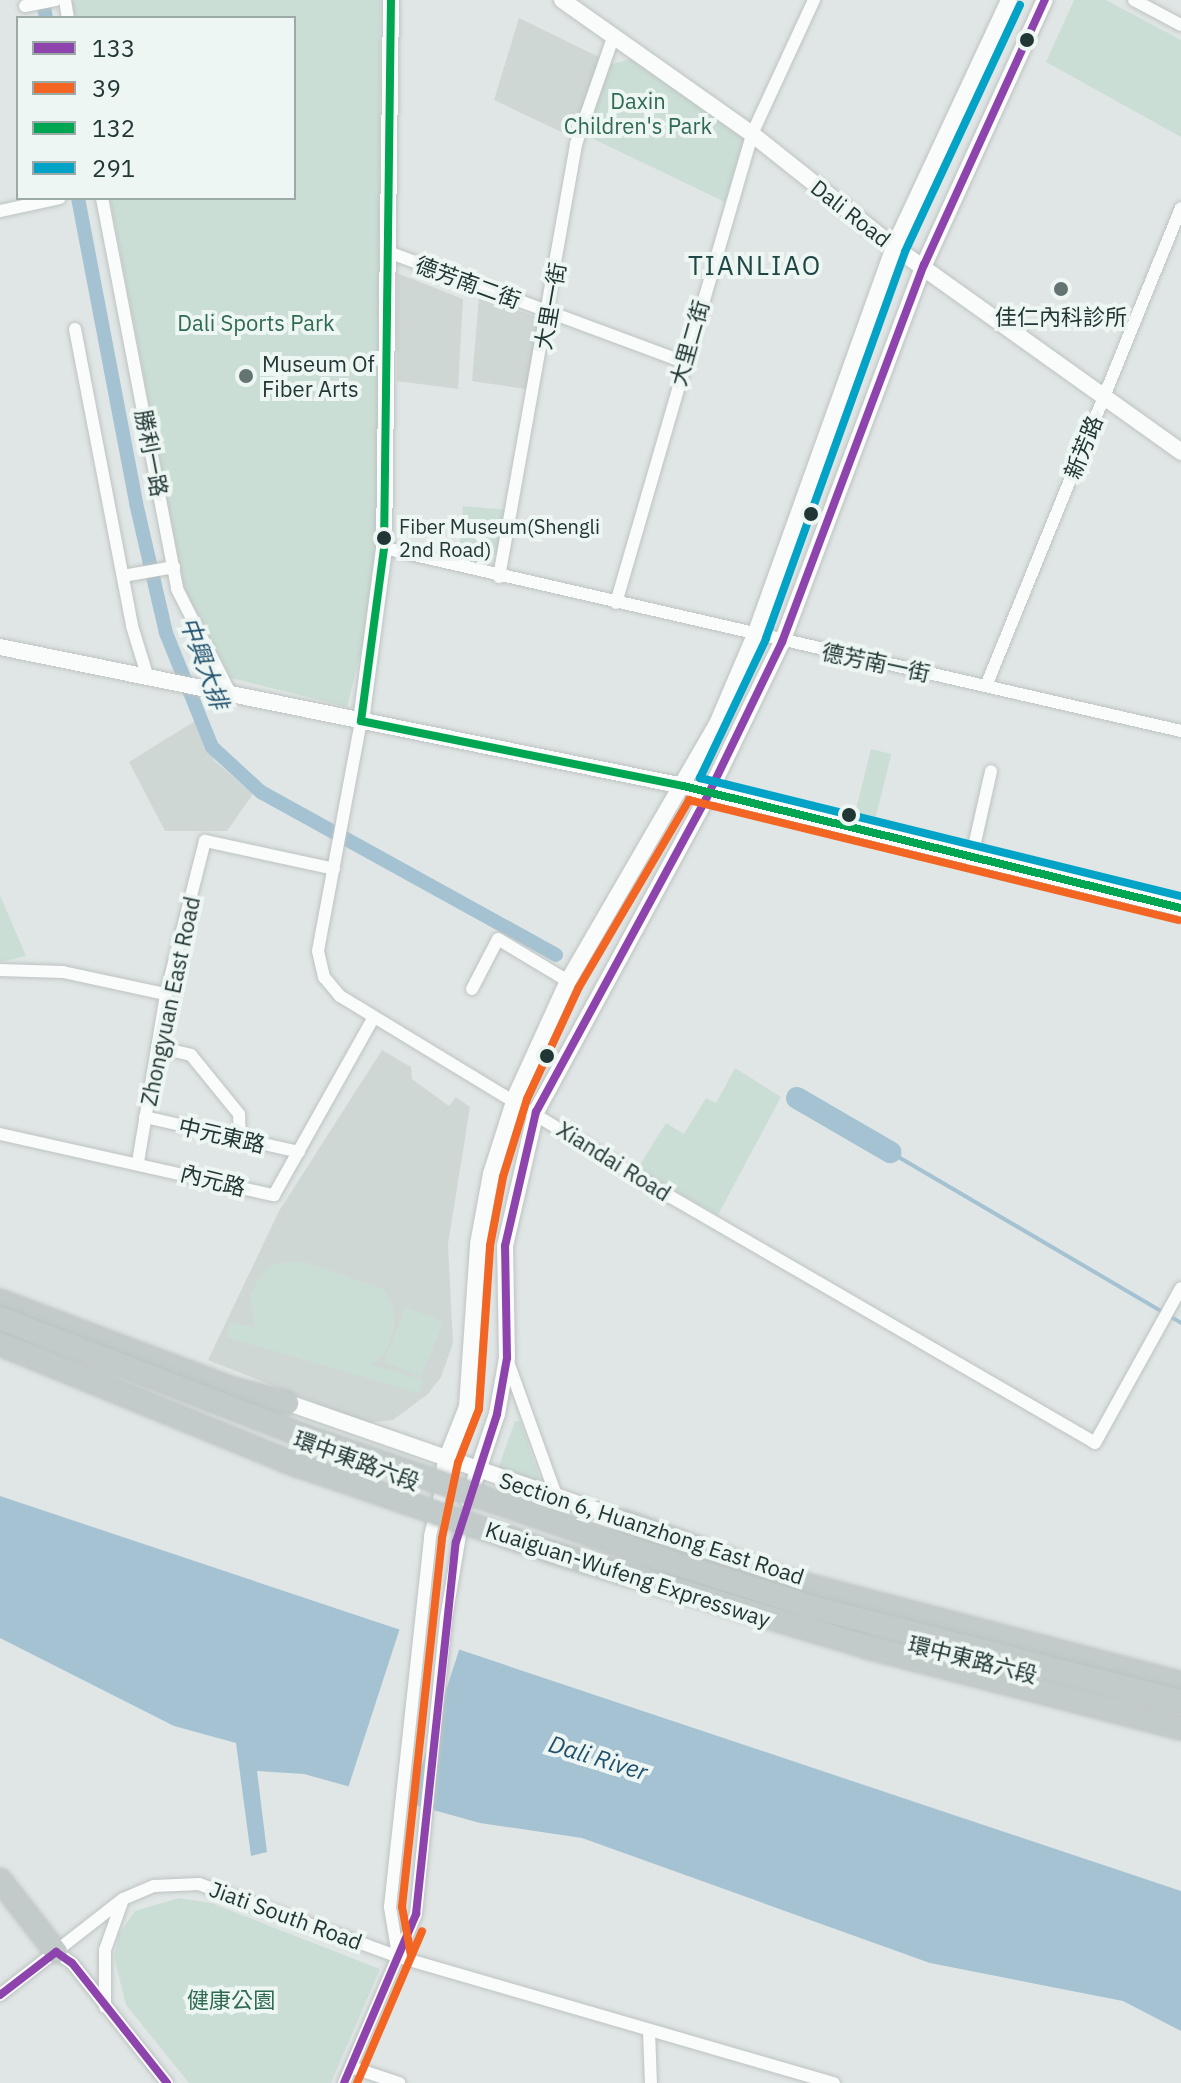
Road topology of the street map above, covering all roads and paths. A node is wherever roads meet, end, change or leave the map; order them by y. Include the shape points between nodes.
1 (55, 0) edge
2 (391, 0) edge
3 (562, 0) edge
4 (814, 0) edge
5 (1009, 0) edge
6 (1045, 0) edge
7 (1134, 0) edge
8 (26, 8) edge
9 (1181, 25) edge
10 (613, 38) junction
11 (752, 134) junction
12 (51, 200) edge
13 (102, 200) edge
14 (1181, 208) edge
15 (0, 211) edge
16 (894, 247) junction
17 (388, 252) junction
18 (924, 265) junction
19 (549, 312) junction
20 (75, 329) dead end
21 (683, 362) junction
22 (1103, 399) junction
23 (1181, 452) edge
24 (384, 548) junction
25 (174, 567) junction
26 (123, 576) junction
27 (499, 577) junction
28 (616, 603) junction
29 (755, 635) junction
30 (782, 642) junction
31 (0, 647) edge
32 (153, 680) junction
33 (986, 686) junction
34 (232, 697) junction
35 (361, 721) junction
36 (1181, 731) edge
37 (991, 771) dead end
38 (683, 786) junction
39 (709, 793) junction
40 (971, 860) junction
41 (334, 869) junction
42 (1181, 908) edge
43 (0, 970) edge
44 (568, 981) junction
45 (472, 989) dead end
46 (166, 994) junction
47 (374, 1017) junction
48 (157, 1047) junction
49 (514, 1101) junction
50 (536, 1112) junction
51 (145, 1117) junction
52 (0, 1134) edge
53 (240, 1138) junction
54 (299, 1152) junction
55 (138, 1162) junction
56 (1181, 1288) edge
57 (0, 1291) edge
58 (0, 1301) edge
59 (0, 1318) edge
60 (0, 1325) edge
61 (0, 1344) edge
62 (507, 1358) junction
63 (287, 1403) junction
64 (446, 1460) junction
65 (476, 1471) junction
66 (441, 1491) junction
67 (557, 1498) junction
68 (468, 1500) junction
69 (624, 1521) joint
70 (1181, 1680) edge
71 (1181, 1701) edge
72 (1181, 1711) edge
73 (1181, 1728) edge
74 (0, 1880) edge
75 (123, 1899) junction
76 (401, 1934) junction
77 (56, 1952) junction
78 (399, 1957) junction
79 (0, 1995) edge
80 (105, 2007) junction
81 (649, 2032) junction
82 (351, 2067) junction
83 (167, 2083) edge
84 (344, 2083) edge
85 (399, 2083) edge
86 (651, 2083) edge
87 (834, 2083) edge

1 - 8 street
2 - 17 street
3 - 10 street, Dali Road
4 - 11 street, 大里二街
5 - 16 street
6 - 18 street
7 - 9 street
10 - 11 street, Dali Road
10 - 19 street, 大里一街 via 576,144
11 - 16 street, Dali Road
11 - 21 street, 大里二街
12 - 15 street
13 - 25 street, 勝利一路
14 - 22 street, 新芳路
16 - 18 street, Dali Road
16 - 29 street
17 - 19 street, 德芳南二街
17 - 24 street
18 - 22 street, Dali Road
18 - 30 street
19 - 21 street, 德芳南二街
19 - 27 street, 大里一街
20 - 26 street
21 - 28 street, 大里二街
22 - 23 street, Dali Road
22 - 33 street, 新芳路
24 - 27 street, 德芳南一街
24 - 35 street
25 - 26 street
25 - 34 street, 勝利一路 via 177,589
26 - 32 street
27 - 28 street, 德芳南一街
28 - 29 street, 德芳南一街
29 - 30 street, 德芳南一街
29 - 38 street
30 - 33 street, 德芳南一街
30 - 39 street
31 - 32 street
32 - 34 street
33 - 36 street, 德芳南一街
34 - 35 street
35 - 38 street
35 - 41 street, Xiandai Road
37 - 40 street
38 - 39 street
38 - 44 street
39 - 40 street
39 - 50 street
40 - 42 street
41 - 46 street, Zhongyuan East Road via 205,841
41 - 47 street, Xiandai Road via 320,962 340,996
43 - 46 street via 63,972
44 - 45 street via 498,939
44 - 49 street
46 - 48 street, Zhongyuan East Road
47 - 49 street, Xiandai Road
47 - 54 street, 內元路
48 - 51 street, Zhongyuan East Road
48 - 53 street via 191,1055 239,1114
49 - 50 street, Xiandai Road
49 - 64 street via 491,1174 478,1244 467,1407
50 - 56 street, Xiandai Road via 671,1197 1095,1443
50 - 62 street via 505,1246
51 - 53 street, 中元東路
51 - 55 street, Zhongyuan East Road
52 - 55 street, 內元路
53 - 54 street, 中元東路
54 - 55 street, 內元路 via 274,1195
57 - 63 street, Section 6, Huanzhong East Road
58 - 63 highway via 233,1389
59 - 71 highway, Kuaiguan-Wufeng Expressway, bridge via 307,1437 658,1558 815,1608
60 - 66 street, 環中東路六段
61 - 73 highway, Kuaiguan-Wufeng Expressway, bridge via 297,1465 551,1552 867,1647
62 - 65 street via 497,1414
62 - 67 street
63 - 64 street, Section 6, Huanzhong East Road
64 - 65 street, Section 6, Huanzhong East Road
64 - 66 street
65 - 67 street, Section 6, Huanzhong East Road
65 - 68 street
66 - 68 street, 環中東路六段
66 - 76 street via 430,1536 393,1876
67 - 69 street, Section 6, Huanzhong East Road
68 - 72 street, 環中東路六段 via 772,1606
68 - 76 street via 456,1542 417,1901
69 - 70 highway via 791,1581
74 - 77 highway
75 - 77 street, Jiati South Road
75 - 78 street, Jiati South Road via 171,1883 204,1884
75 - 80 street via 105,1950
76 - 78 street
77 - 79 street, Jiati South Road
77 - 80 street via 72,1963
78 - 81 street, Jiati South Road
78 - 82 street
80 - 83 street
81 - 86 street
81 - 87 street, Jiati South Road
82 - 84 street
82 - 85 street

